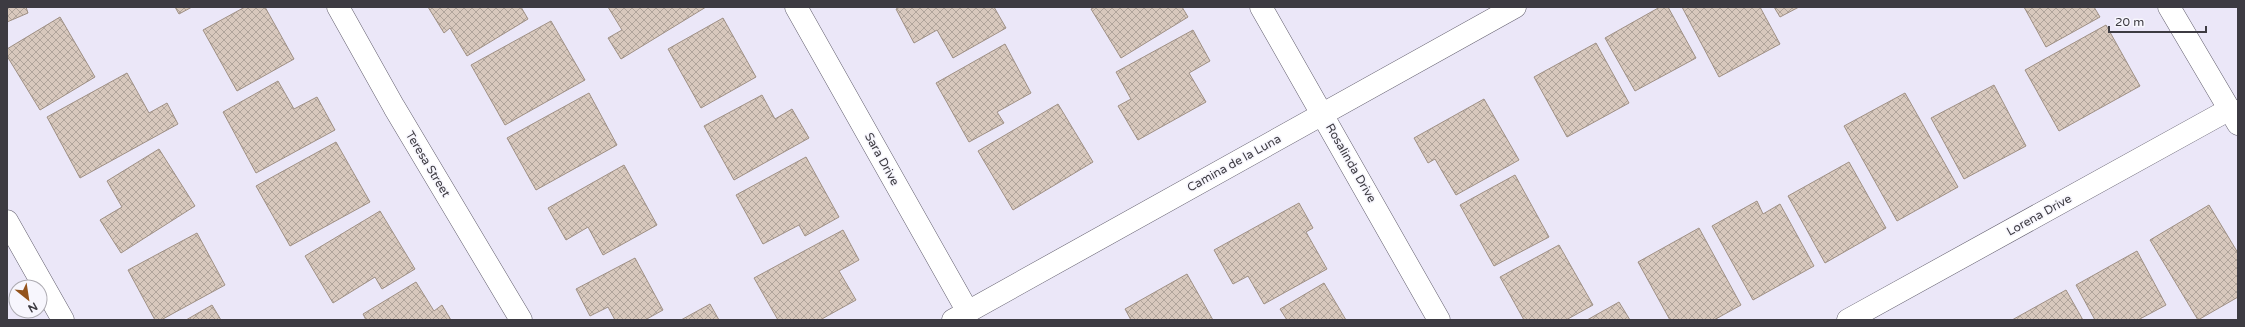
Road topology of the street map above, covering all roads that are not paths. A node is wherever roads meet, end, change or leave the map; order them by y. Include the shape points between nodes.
1 (338, 7) edge
2 (796, 7) edge
3 (1261, 7) edge
4 (1515, 7) edge
5 (2169, 7) edge
6 (1323, 114) junction
7 (2234, 117) edge
8 (7, 221) edge
9 (961, 316) edge
10 (63, 320) edge
11 (521, 320) edge
12 (1439, 320) edge
13 (1848, 320) edge

1 - 11 street, Teresa Street via 398,114
2 - 9 street, Sara Drive
3 - 6 street, Rosalinda Drive
4 - 6 street, Camina de la Luna
5 - 7 street
6 - 9 street, Camina de la Luna
6 - 12 street, Rosalinda Drive
7 - 13 street, Lorena Drive
8 - 10 street

